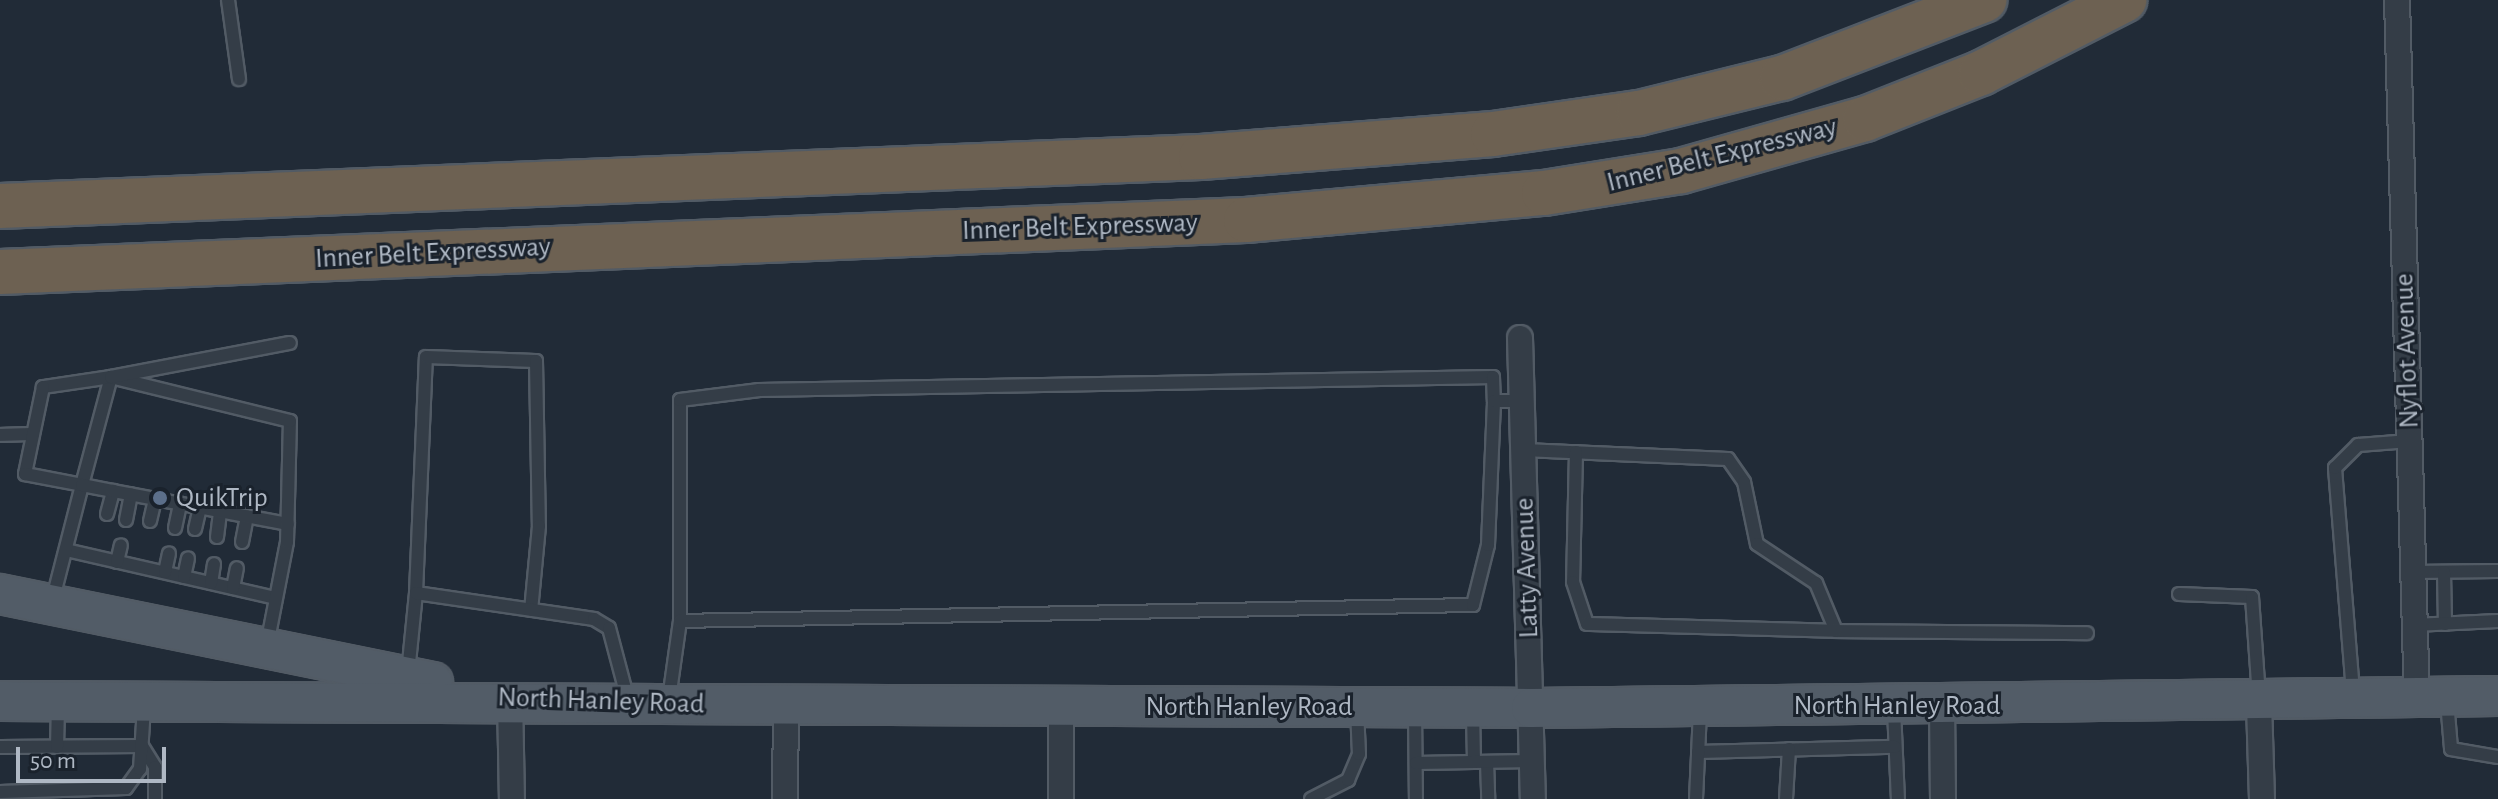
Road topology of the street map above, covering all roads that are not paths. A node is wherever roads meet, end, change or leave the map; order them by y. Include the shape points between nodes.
1 (228, 0) edge
2 (1984, 0) edge
3 (2124, 0) edge
4 (2397, 0) edge
5 (239, 79) dead end
6 (0, 206) edge
7 (0, 272) edge
8 (1520, 338) dead end
9 (290, 343) dead end
10 (111, 377) junction
11 (1494, 401) junction
12 (1522, 401) junction
13 (33, 434) junction
14 (0, 435) edge
15 (2410, 441) junction
16 (1524, 450) junction
17 (1576, 452) junction
18 (82, 485) junction
19 (113, 491) junction
20 (131, 494) junction
21 (155, 499) junction
22 (180, 504) junction
23 (200, 507) junction
24 (220, 511) junction
25 (107, 514) dead end
26 (247, 516) junction
27 (126, 520) dead end
28 (150, 521) dead end
29 (288, 524) junction
30 (175, 528) dead end
31 (195, 529) dead end
32 (217, 537) dead end
33 (242, 542) dead end
34 (101, 543) dead end
35 (121, 545) dead end
36 (66, 550) junction
37 (143, 550) dead end
38 (169, 553) dead end
39 (98, 557) junction
40 (188, 558) dead end
41 (117, 562) junction
42 (214, 564) dead end
43 (140, 566) junction
44 (237, 568) dead end
45 (2498, 571) edge
46 (165, 572) junction
47 (2413, 572) junction
48 (2444, 572) junction
49 (184, 577) junction
50 (211, 583) junction
51 (233, 588) junction
52 (416, 593) junction
53 (0, 594) edge
54 (2179, 594) dead end
55 (276, 598) junction
56 (52, 605) junction
57 (531, 610) junction
58 (680, 621) junction
59 (2498, 621) edge
60 (2445, 624) junction
61 (2414, 625) junction
62 (1836, 631) junction
63 (2087, 633) dead end
64 (266, 648) junction
65 (408, 688) junction
66 (2498, 696) edge
67 (510, 698) junction
68 (144, 700) junction
69 (628, 700) junction
70 (0, 701) edge
71 (58, 701) junction
72 (668, 702) junction
73 (2432, 702) junction
74 (2353, 703) junction
75 (2259, 704) junction
76 (1942, 705) junction
77 (1894, 706) junction
78 (1061, 707) junction
79 (1357, 707) junction
80 (1473, 707) junction
81 (1700, 707) junction
82 (786, 708) junction
83 (1415, 708) junction
84 (1531, 708) junction
85 (142, 746) junction
86 (0, 747) edge
87 (1895, 747) junction
88 (66, 749) junction
89 (1789, 749) junction
90 (1698, 752) junction
91 (2498, 757) edge
92 (1532, 761) junction
93 (1481, 762) junction
94 (1416, 763) junction
95 (0, 792) edge
96 (114, 795) edge
97 (155, 799) edge
98 (512, 799) edge
99 (785, 799) edge
100 (1061, 799) edge
101 (1311, 799) edge
102 (1416, 799) edge
103 (1488, 799) edge
104 (1533, 799) edge
105 (1696, 799) edge
106 (1786, 799) edge
107 (1898, 799) edge
108 (1943, 799) edge
109 (2262, 799) edge

1 - 5 lane
2 - 6 highway via 1782,78 1639,113 1493,134 1201,157
3 - 7 highway, Inner Belt Expressway via 1981,73 1865,119 1681,171 1544,193 1246,220
4 - 15 street, Nyflot Avenue
8 - 12 street, Latty Avenue
9 - 10 lane
10 - 13 lane via 43,387
10 - 18 lane
10 - 29 lane via 290,421
11 - 12 lane
11 - 58 lane via 1488,545 1473,605
11 - 58 lane via 1493,377 759,390 680,400
12 - 16 street, Latty Avenue
13 - 14 lane
13 - 18 lane via 25,474
15 - 47 street, Nyflot Avenue
15 - 74 lane via 2358,445 2335,468
16 - 17 lane
16 - 84 street, Latty Avenue
17 - 62 lane via 1728,459 1744,482 1757,544 1816,583
17 - 62 lane via 1573,582 1587,624
18 - 19 lane
18 - 36 lane
19 - 20 lane
19 - 25 lane
20 - 21 lane
20 - 27 lane
21 - 22 lane
21 - 28 lane
22 - 23 lane
22 - 30 lane
23 - 24 lane
23 - 31 lane
24 - 26 lane
24 - 32 lane
26 - 29 lane
26 - 33 lane
29 - 55 lane
34 - 39 lane
35 - 41 lane
36 - 39 lane
36 - 56 lane
37 - 43 lane
38 - 46 lane
39 - 41 lane
40 - 49 lane
41 - 43 lane
42 - 50 lane
43 - 46 lane
44 - 51 lane
45 - 48 lane
46 - 49 lane
47 - 48 lane
47 - 61 street, Nyflot Avenue
48 - 60 lane
49 - 50 lane
50 - 51 lane
51 - 55 lane
52 - 57 lane
52 - 57 lane via 426,357 536,361 539,526
52 - 65 lane
53 - 56 main road
54 - 75 lane via 2252,597
55 - 64 lane
56 - 64 main road
57 - 69 lane via 609,628
58 - 72 lane
59 - 60 lane
60 - 61 lane
61 - 73 street, Nyflot Avenue
62 - 63 lane
64 - 65 main road
65 - 67 main road, North Hanley Road
65 - 68 main road
66 - 73 main road, North Hanley Road
67 - 69 main road, North Hanley Road
67 - 98 street
68 - 71 main road
68 - 85 lane
69 - 72 main road, North Hanley Road
70 - 71 main road
71 - 88 lane
72 - 82 main road, North Hanley Road
73 - 74 main road, North Hanley Road
73 - 91 lane via 2451,749
74 - 75 main road, North Hanley Road
75 - 76 main road, North Hanley Road
75 - 109 street
76 - 77 main road, North Hanley Road
76 - 108 street
77 - 81 main road, North Hanley Road
77 - 87 lane
78 - 79 main road, North Hanley Road
78 - 82 main road, North Hanley Road
78 - 100 street
79 - 83 main road, North Hanley Road
79 - 101 lane via 1359,754 1348,780
80 - 83 main road, North Hanley Road
80 - 84 main road, North Hanley Road
80 - 93 lane
81 - 84 main road, North Hanley Road
81 - 90 lane
82 - 99 street
83 - 94 lane
84 - 92 street, Latty Avenue
85 - 88 lane
85 - 96 lane via 136,781
85 - 97 lane via 155,767
86 - 88 lane
87 - 89 lane
87 - 107 lane
89 - 90 lane
89 - 106 lane
90 - 105 lane
92 - 93 lane
92 - 104 street, Latty Avenue
93 - 94 lane
93 - 103 lane
94 - 102 lane
95 - 96 lane via 14,786 98,787

